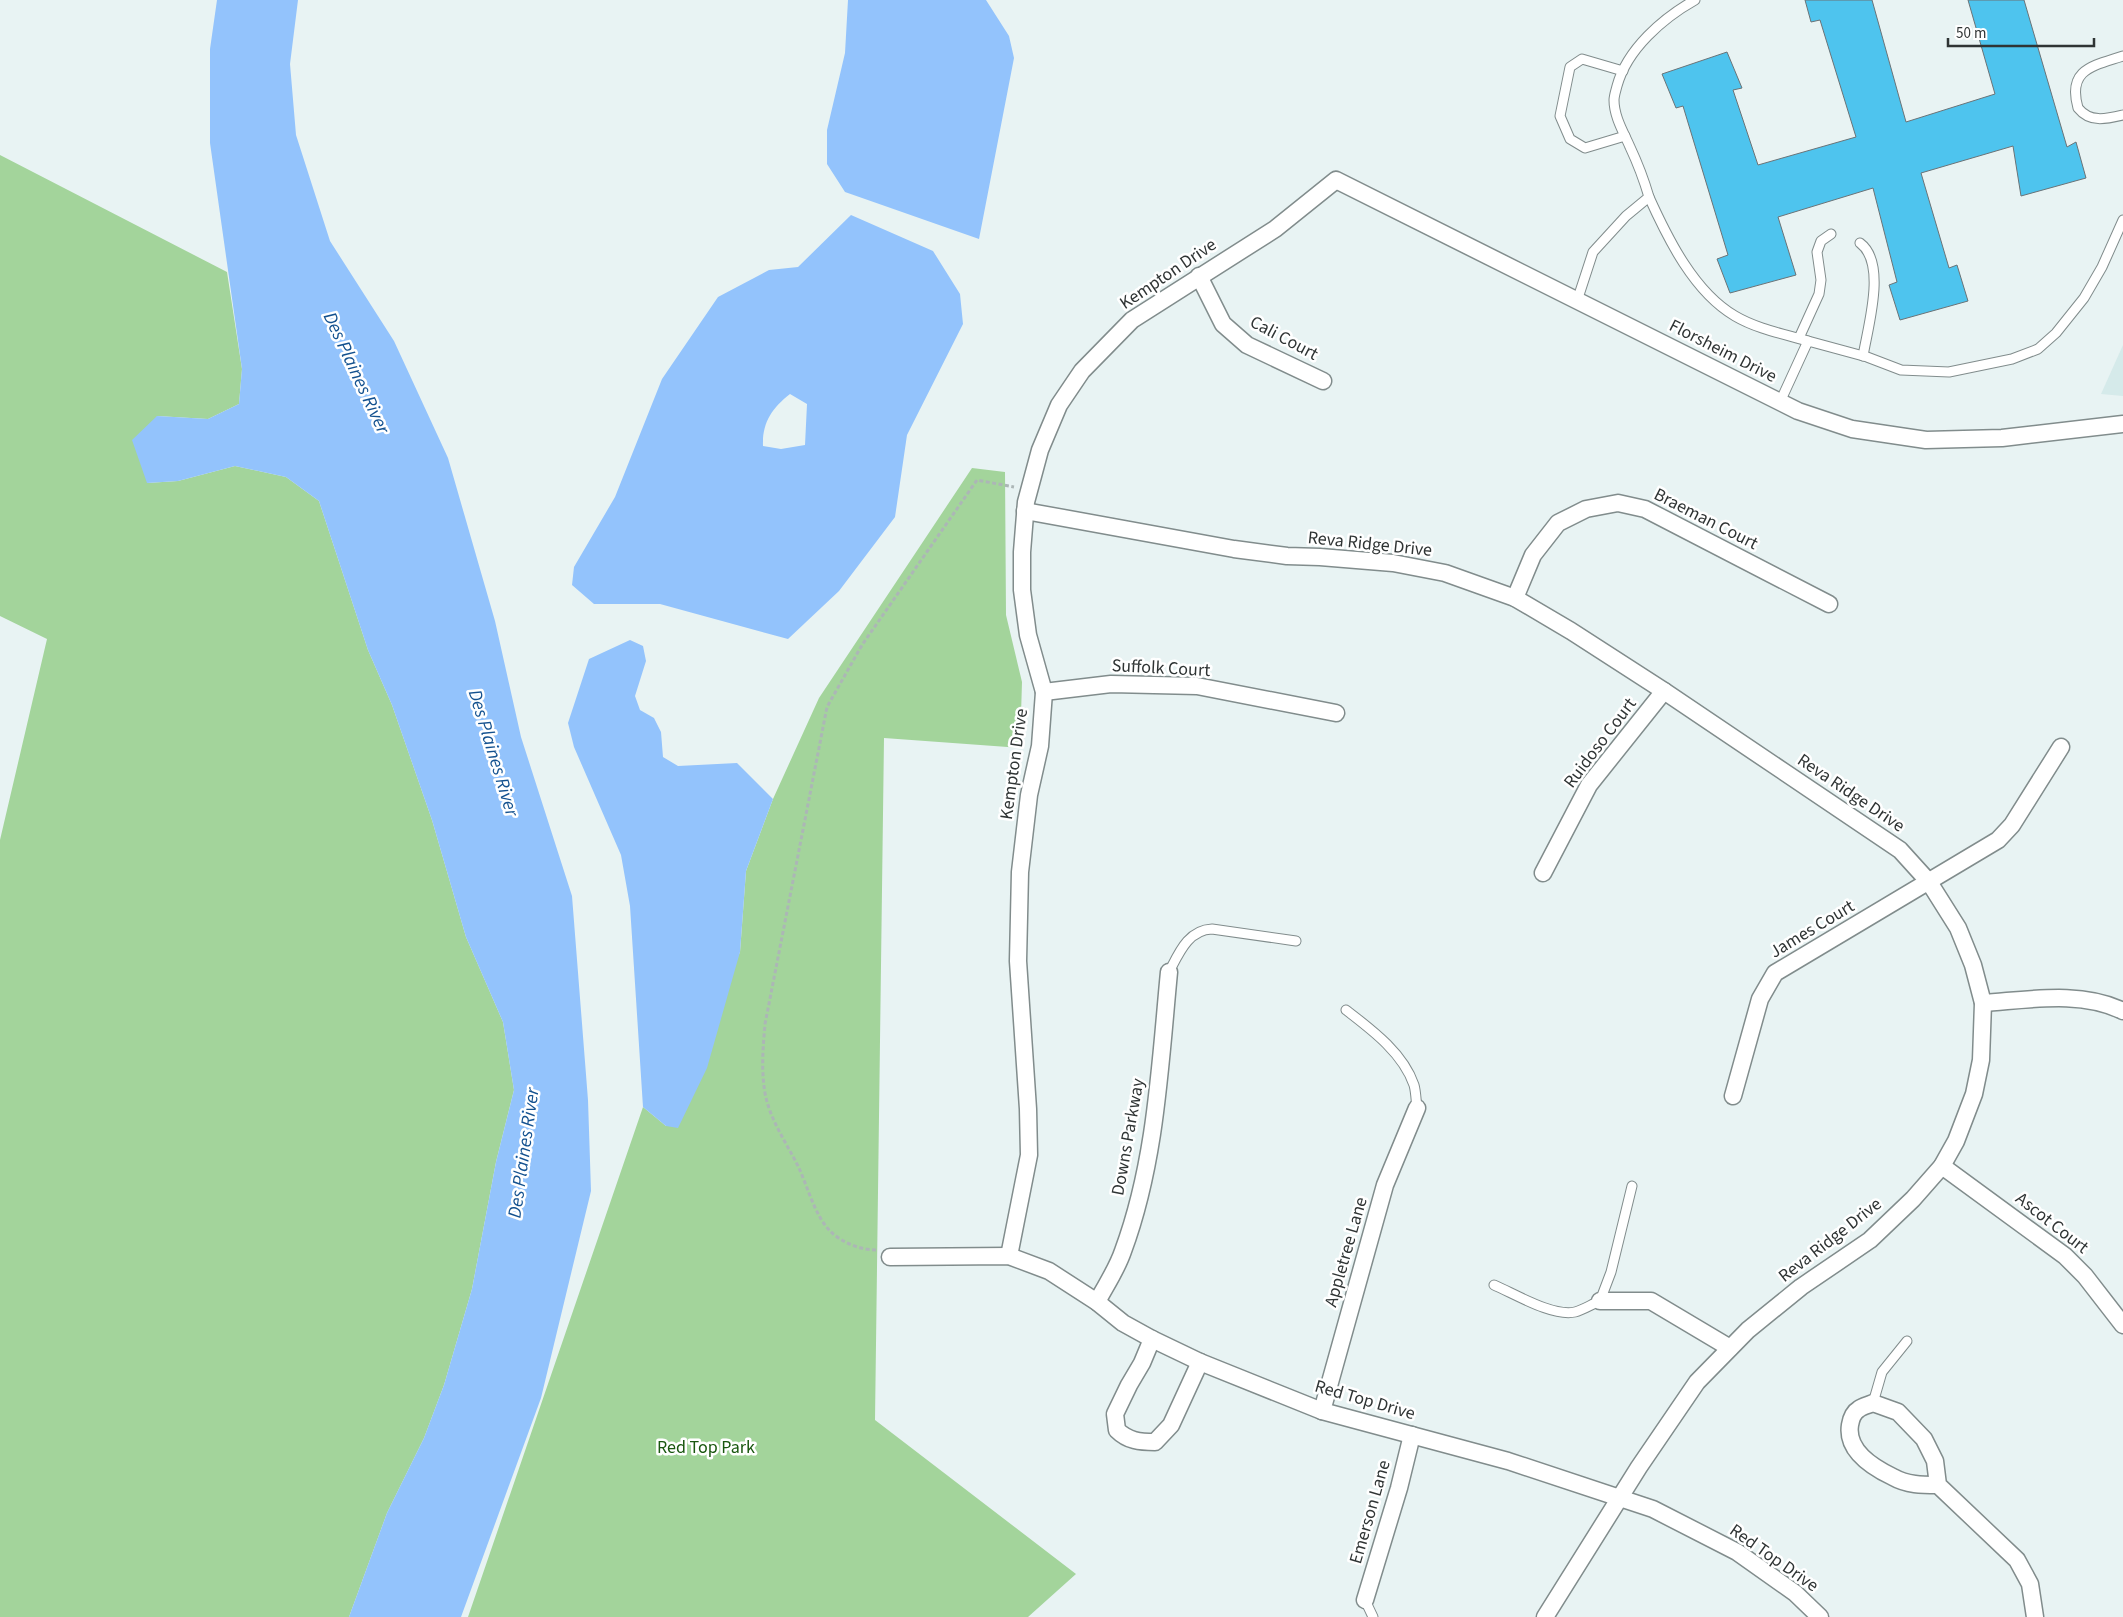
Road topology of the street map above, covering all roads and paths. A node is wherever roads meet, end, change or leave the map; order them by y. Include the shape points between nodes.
1 (1695, 0) edge
2 (2123, 56) edge
3 (1623, 71) junction
4 (2123, 115) edge
5 (1625, 136) junction
6 (1336, 180) joint
7 (1649, 197) junction
8 (2123, 220) edge
9 (1831, 234) dead end
10 (1860, 243) dead end
11 (1199, 276) junction
12 (1577, 301) junction
13 (1803, 339) junction
14 (1863, 356) junction
15 (1323, 381) dead end
16 (1780, 402) junction
17 (2123, 424) edge
18 (1016, 487) dead end
19 (1025, 511) junction
20 (1514, 598) junction
21 (1830, 604) dead end
22 (1664, 691) junction
23 (1044, 692) junction
24 (1336, 714) dead end
25 (2061, 747) dead end
26 (1543, 873) dead end
27 (1929, 882) junction
28 (1296, 941) dead end
29 (1169, 972) joint
30 (1983, 1003) junction
31 (1346, 1010) dead end
32 (2123, 1011) edge
33 (1732, 1096) dead end
34 (1417, 1108) joint
35 (1942, 1166) junction
36 (1632, 1186) dead end
37 (1009, 1256) junction
38 (890, 1257) joint
39 (1494, 1285) dead end
40 (1600, 1301) junction
41 (1097, 1302) junction
42 (2123, 1325) edge
43 (1152, 1340) junction
44 (1907, 1341) dead end
45 (1730, 1348) junction
46 (1200, 1362) junction
47 (1874, 1403) junction
48 (1322, 1411) junction
49 (1412, 1435) junction
50 (1938, 1485) junction
51 (1620, 1498) junction
52 (1365, 1600) joint
53 (1374, 1617) edge
54 (1545, 1617) edge
55 (1820, 1617) edge
56 (2035, 1617) edge

1 - 3 lane via 1656,28 1633,53
2 - 4 lane via 2085,69 2074,89 2078,108 2089,118 2097,120
3 - 5 lane via 1614,100
3 - 5 lane via 1582,59 1570,67 1560,116 1570,139 1585,148
5 - 7 lane
6 - 11 street, Kempton Drive via 1275,229
6 - 12 street, Florsheim Drive
7 - 12 lane via 1626,216 1593,252
7 - 13 lane via 1664,231 1705,294 1736,316 1769,330
8 - 14 lane via 2084,298 2056,333 2038,349 1948,372 1901,370
9 - 13 lane via 1821,241 1817,252 1821,280 1819,294
10 - 14 lane via 1868,249 1874,264
11 - 15 street, Cali Court via 1222,324 1247,345
11 - 19 street, Kempton Drive via 1132,320 1082,371 1059,405 1040,450
12 - 16 street, Florsheim Drive
13 - 14 lane
13 - 16 lane
16 - 17 street, Florsheim Drive via 1852,428 1926,440 2002,438
18 - 38 path via 977,480 862,645 826,707 765,1024 762,1062 765,1093 774,1121 820,1216 831,1232 850,1244 870,1250 889,1250
19 - 20 street, Reva Ridge Drive via 1234,549 1393,563 1445,573
19 - 23 street, Kempton Drive via 1022,590 1028,635
20 - 21 street, Braeman Court via 1533,556 1558,523 1586,509 1618,503 1645,509
20 - 22 street, Reva Ridge Drive
22 - 26 street, Ruidoso Court via 1589,784
22 - 27 street, Reva Ridge Drive via 1900,850
23 - 24 street, Suffolk Court via 1111,684 1197,686
23 - 37 street, Kempton Drive via 1040,746 1029,795 1020,872 1018,961 1029,1156
25 - 27 street, James Court via 2012,825 1998,840
27 - 30 street, Reva Ridge Drive via 1958,928 1973,965
27 - 33 street, James Court via 1775,973 1760,1000
28 - 29 lane via 1202,930 1182,947
29 - 41 street, Downs Parkway via 1154,1120 1141,1191 1123,1253
30 - 32 street via 2066,998 2112,1005
30 - 35 street, Reva Ridge Drive via 1981,1060 1974,1094 1956,1142
31 - 34 lane via 1368,1026 1395,1054 1414,1085
34 - 48 street, Appletree Lane via 1385,1185
35 - 42 street, Ascot Court via 2065,1256
35 - 45 street, Reva Ridge Drive via 1870,1240 1801,1286
36 - 40 lane via 1611,1272
37 - 38 street, Red Top Drive
37 - 41 street, Red Top Drive via 1049,1271
39 - 40 lane via 1551,1310 1566,1313
40 - 45 street via 1651,1301
41 - 43 street, Red Top Drive
43 - 46 street, Red Top Drive
43 - 46 street via 1115,1414 1117,1430 1124,1437 1138,1442 1155,1442 1171,1425
44 - 47 lane via 1882,1372
45 - 51 street, Reva Ridge Drive via 1697,1382
46 - 48 street, Red Top Drive
47 - 50 street via 1898,1412 1924,1439 1935,1461
47 - 50 street via 1858,1409 1851,1419 1848,1435 1854,1448 1894,1478 1915,1484
48 - 49 street, Red Top Drive
49 - 51 street, Red Top Drive via 1508,1461
49 - 52 street, Emerson Lane
50 - 56 street via 2017,1560 2030,1584
51 - 54 street, Reva Ridge Drive
51 - 55 street, Red Top Drive via 1653,1509 1737,1552 1795,1593
52 - 53 lane

